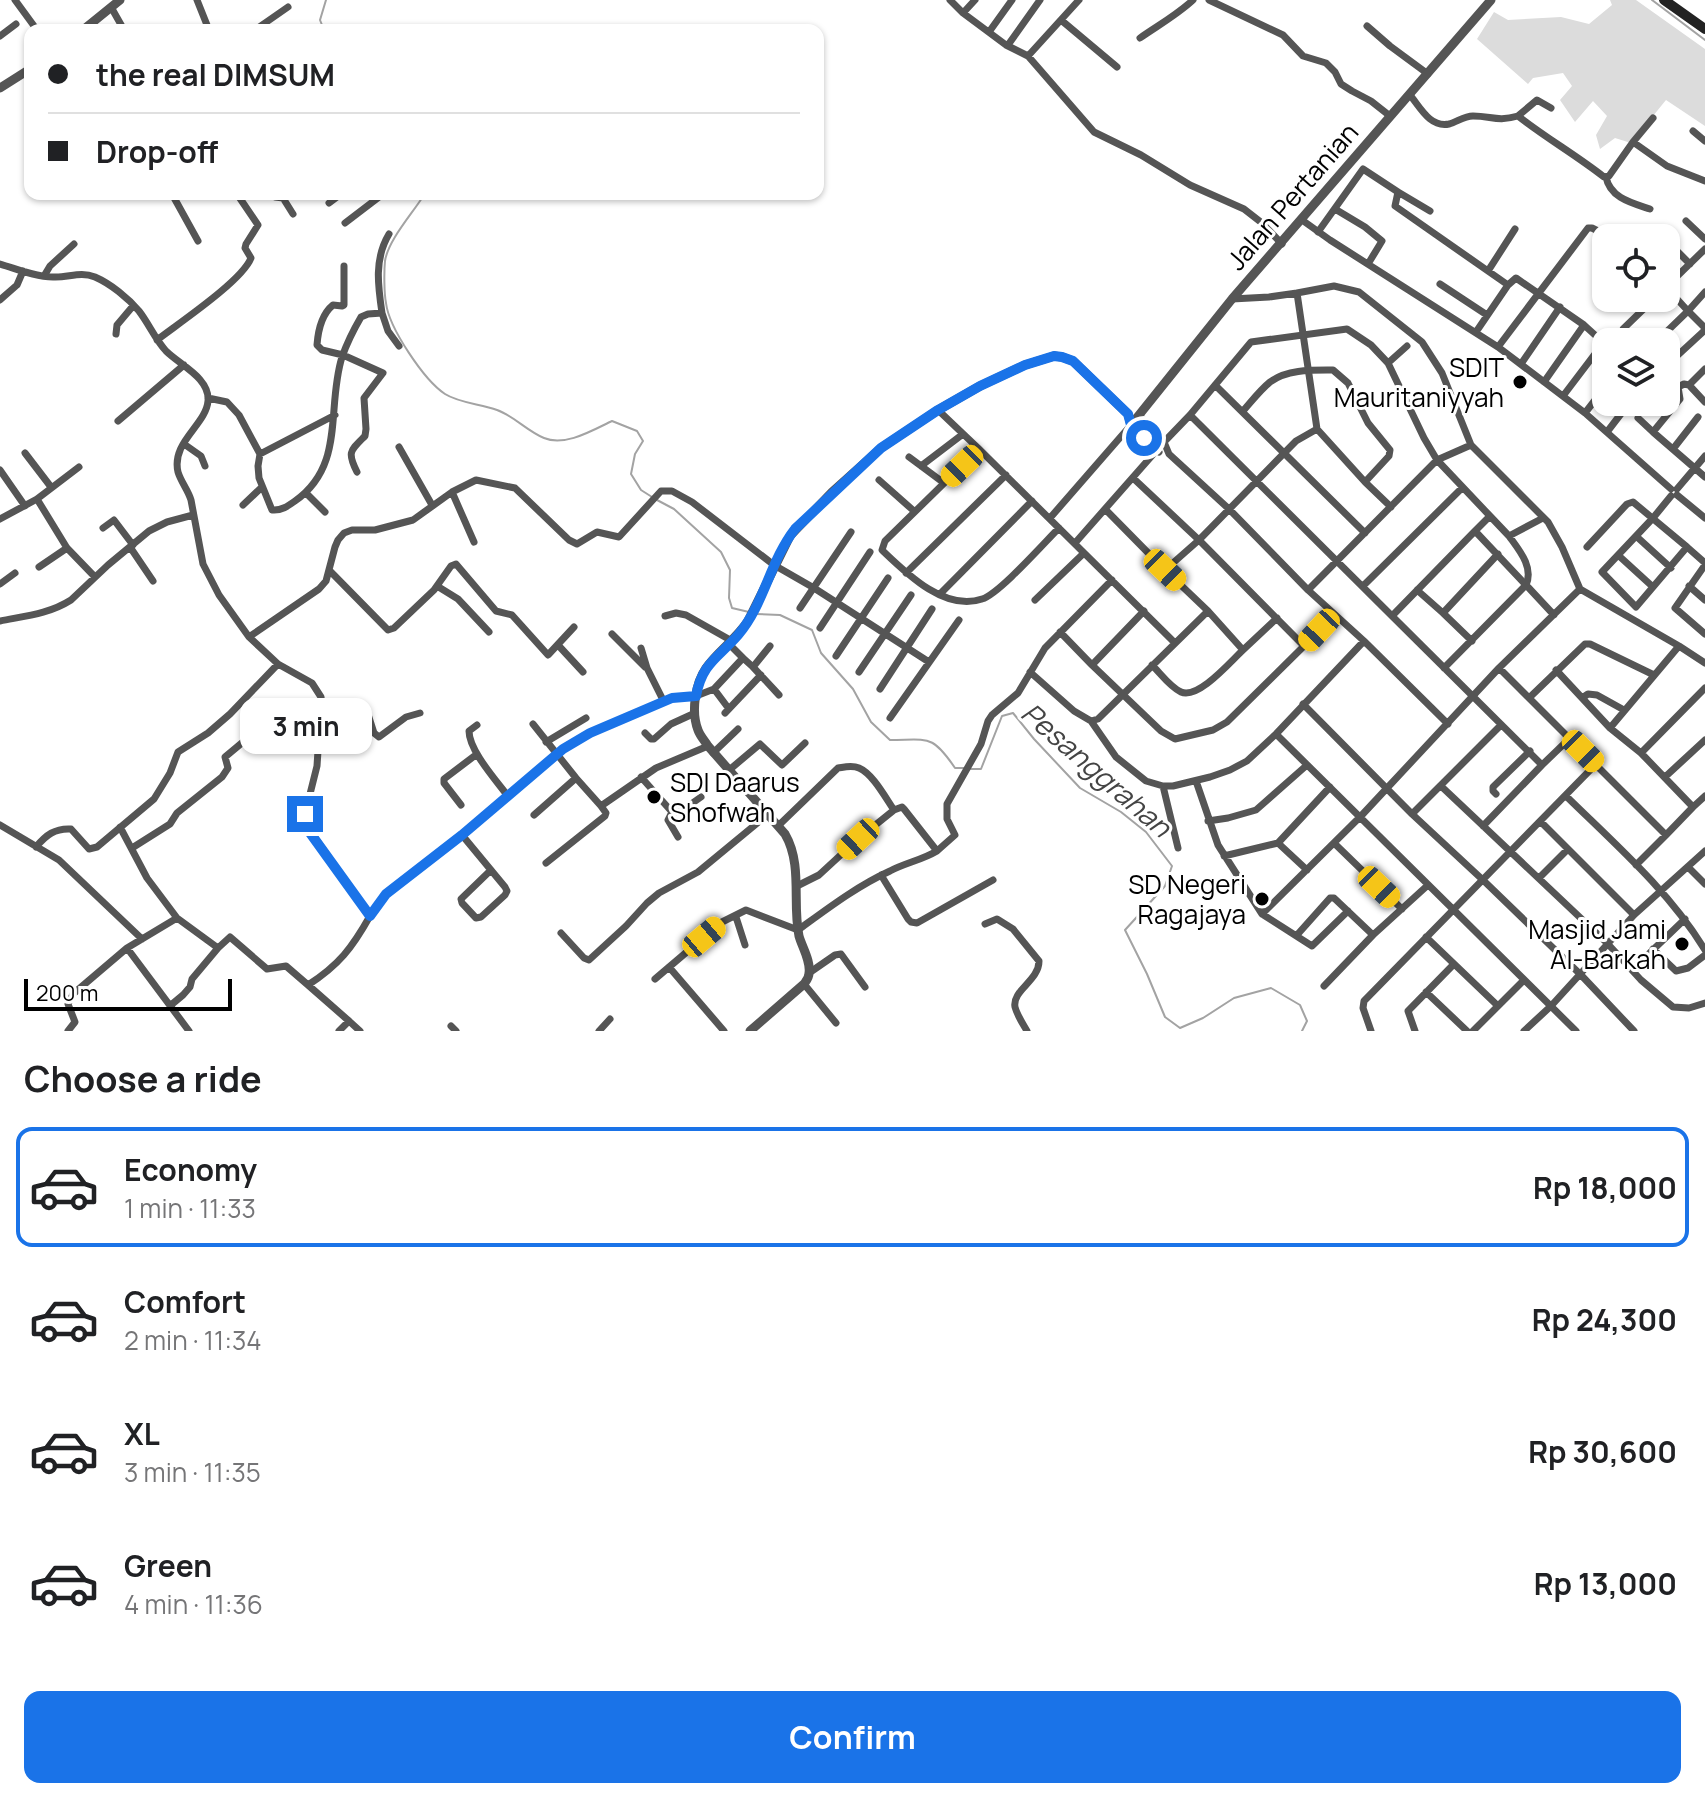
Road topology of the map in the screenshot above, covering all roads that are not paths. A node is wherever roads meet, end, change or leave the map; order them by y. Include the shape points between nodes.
1 (15, 0) edge
2 (197, 0) edge
3 (950, 0) edge
4 (975, 0) edge
5 (1012, 0) edge
6 (1040, 0) edge
7 (1079, 0) edge
8 (1193, 0) edge
9 (1209, 0) edge
10 (1491, 0) edge
11 (1664, 0) edge
12 (116, 4) edge
13 (288, 7) dead end
14 (963, 13) junction
15 (1061, 20) junction
16 (16, 24) dead end
17 (33, 24) edge
18 (91, 24) edge
19 (122, 24) edge
20 (207, 24) edge
21 (264, 24) edge
22 (1367, 26) dead end
23 (1705, 29) edge
24 (989, 32) junction
25 (0, 36) edge
26 (1140, 38) dead end
27 (1008, 45) junction
28 (1028, 56) junction
29 (1117, 67) dead end
30 (24, 73) edge
31 (1428, 74) junction
32 (0, 87) edge
33 (1410, 95) junction
34 (1551, 108) dead end
35 (1390, 116) junction
36 (1518, 116) junction
37 (1653, 118) dead end
38 (1693, 131) dead end
39 (1705, 141) edge
40 (1633, 142) junction
41 (1606, 177) junction
42 (1705, 181) edge
43 (1398, 192) junction
44 (175, 200) edge
45 (241, 200) edge
46 (284, 200) edge
47 (333, 200) edge
48 (375, 200) edge
49 (329, 203) dead end
50 (1335, 209) junction
51 (1650, 209) dead end
52 (1430, 211) dead end
53 (293, 214) dead end
54 (1302, 220) junction
55 (1686, 221) dead end
56 (345, 223) dead end
57 (1592, 228) edge
58 (1515, 229) dead end
59 (1318, 232) junction
60 (389, 234) dead end
61 (1705, 239) edge
62 (198, 241) dead end
63 (74, 244) dead end
64 (1282, 244) junction
65 (1705, 249) edge
66 (1680, 254) edge
67 (0, 264) edge
68 (1368, 264) junction
69 (1690, 264) junction
70 (344, 266) dead end
71 (23, 271) junction
72 (1488, 271) junction
73 (1680, 273) edge
74 (44, 276) junction
75 (1440, 284) dead end
76 (1508, 285) junction
77 (1705, 292) edge
78 (1297, 293) junction
79 (1538, 293) junction
80 (1232, 299) junction
81 (0, 300) edge
82 (1680, 301) edge
83 (133, 306) junction
84 (1560, 307) junction
85 (1688, 311) junction
86 (1639, 312) edge
87 (382, 313) junction
88 (1487, 315) junction
89 (1584, 325) junction
90 (1624, 328) edge
91 (1670, 328) edge
92 (1705, 329) edge
93 (1476, 332) junction
94 (1592, 332) edge
95 (116, 334) dead end
96 (1305, 334) junction
97 (157, 340) junction
98 (399, 346) dead end
99 (1407, 346) dead end
100 (1498, 347) junction
101 (1680, 353) edge
102 (343, 355) junction
103 (1592, 359) edge
104 (1388, 363) junction
105 (1521, 364) junction
106 (184, 365) junction
107 (1705, 369) edge
108 (1307, 370) junction
109 (1544, 382) junction
110 (1215, 385) junction
111 (1689, 385) junction
112 (1680, 386) edge
113 (1563, 396) junction
114 (208, 398) junction
115 (1705, 402) edge
116 (1592, 404) edge
117 (938, 410) junction
118 (1243, 411) junction
119 (1585, 413) junction
120 (1128, 414) junction
121 (335, 415) junction
122 (1190, 415) junction
123 (1140, 416) junction
124 (1619, 416) edge
125 (1666, 416) edge
126 (1698, 417) dead end
127 (1638, 418) dead end
128 (118, 421) dead end
129 (1131, 425) junction
130 (1317, 429) junction
131 (1607, 432) junction
132 (1653, 432) junction
133 (963, 434) junction
134 (1164, 442) junction
135 (184, 444) junction
136 (1471, 445) junction
137 (399, 447) dead end
138 (979, 449) junction
139 (1673, 449) junction
140 (1156, 451) junction
141 (1284, 452) junction
142 (25, 453) dead end
143 (260, 454) junction
144 (1169, 454) junction
145 (1705, 456) edge
146 (909, 457) dead end
147 (1437, 460) junction
148 (205, 466) dead end
149 (921, 466) junction
150 (79, 467) dead end
151 (1694, 468) junction
152 (0, 470) edge
153 (357, 472) dead end
154 (1006, 475) junction
155 (1705, 477) edge
156 (1133, 478) junction
157 (879, 480) dead end
158 (1256, 481) junction
159 (1365, 482) junction
160 (944, 483) junction
161 (51, 487) junction
162 (262, 487) junction
163 (1462, 488) junction
164 (452, 492) junction
165 (1674, 492) junction
166 (306, 493) junction
167 (37, 499) junction
168 (1032, 501) junction
169 (243, 505) dead end
170 (432, 505) junction
171 (25, 506) junction
172 (1391, 507) junction
173 (1105, 509) junction
174 (1229, 509) junction
175 (914, 511) junction
176 (325, 512) dead end
177 (193, 515) junction
178 (1490, 516) junction
179 (1050, 518) junction
180 (1543, 518) junction
181 (1653, 518) junction
182 (1705, 518) edge
183 (0, 519) edge
184 (103, 528) dead end
185 (1059, 528) junction
186 (1475, 531) junction
187 (851, 532) dead end
188 (1365, 533) junction
189 (1509, 536) junction
190 (1636, 536) junction
191 (1199, 540) junction
192 (474, 542) dead end
193 (1075, 543) junction
194 (131, 546) junction
195 (1587, 547) dead end
196 (1687, 547) junction
197 (67, 548) junction
198 (870, 552) dead end
199 (1084, 553) junction
200 (1498, 554) junction
201 (1618, 555) junction
202 (1337, 561) junction
203 (1705, 564) edge
204 (774, 565) junction
205 (39, 567) dead end
206 (1671, 568) junction
207 (1165, 570) junction
208 (330, 571) junction
209 (15, 573) dead end
210 (906, 573) junction
211 (95, 577) junction
212 (888, 578) dead end
213 (1112, 580) junction
214 (153, 581) dead end
215 (0, 584) edge
216 (1526, 585) junction
217 (437, 586) junction
218 (1363, 586) junction
219 (1689, 586) junction
220 (1653, 587) junction
221 (814, 588) junction
222 (1580, 589) junction
223 (1308, 590) junction
224 (1417, 590) junction
225 (940, 594) junction
226 (911, 595) dead end
227 (1035, 600) dead end
228 (1705, 600) edge
229 (837, 603) junction
230 (800, 608) dead end
231 (932, 609) dead end
232 (1144, 611) junction
233 (1208, 611) junction
234 (1443, 613) junction
235 (1334, 614) junction
236 (1554, 615) junction
237 (665, 616) dead end
238 (1392, 616) junction
239 (861, 618) junction
240 (1277, 618) junction
241 (959, 620) dead end
242 (0, 621) edge
243 (574, 627) dead end
244 (820, 628) dead end
245 (489, 632) dead end
246 (1060, 632) junction
247 (612, 634) dead end
248 (885, 634) junction
249 (1705, 634) edge
250 (249, 637) junction
251 (1364, 641) junction
252 (1472, 641) junction
253 (1175, 643) junction
254 (558, 645) junction
255 (733, 645) junction
256 (770, 646) dead end
257 (1304, 646) junction
258 (1679, 646) junction
259 (641, 648) dead end
260 (908, 649) junction
261 (1243, 650) junction
262 (836, 656) dead end
263 (743, 658) junction
264 (929, 662) junction
265 (1705, 663) edge
266 (278, 664) junction
267 (1092, 665) junction
268 (1152, 665) junction
269 (753, 667) junction
270 (647, 668) junction
271 (1444, 668) junction
272 (1499, 668) junction
273 (1556, 670) junction
274 (583, 672) dead end
275 (859, 672) dead end
276 (1030, 672) junction
277 (761, 675) junction
278 (1654, 675) junction
279 (1705, 688) edge
280 (714, 689) junction
281 (880, 689) dead end
282 (779, 695) dead end
283 (1123, 695) junction
284 (696, 696) junction
285 (1474, 697) junction
286 (1529, 698) junction
287 (1582, 698) junction
288 (664, 702) junction
289 (1303, 704) junction
290 (1624, 710) junction
291 (323, 711) junction
292 (420, 713) dead end
293 (695, 713) junction
294 (586, 718) dead end
295 (890, 718) dead end
296 (1091, 721) junction
297 (533, 724) dead end
298 (1448, 724) junction
299 (477, 725) dead end
300 (1501, 725) junction
301 (1610, 728) junction
302 (738, 729) dead end
303 (645, 733) dead end
304 (1276, 734) junction
305 (319, 736) junction
306 (1570, 738) junction
307 (1705, 740) edge
308 (546, 742) junction
309 (805, 743) dead end
310 (710, 750) junction
311 (1530, 751) junction
312 (1641, 753) junction
313 (477, 754) junction
314 (555, 754) junction
315 (1596, 764) junction
316 (1307, 765) junction
317 (1542, 765) junction
318 (728, 771) junction
319 (641, 777) junction
320 (1665, 777) junction
321 (576, 778) junction
322 (1196, 781) junction
323 (1163, 786) junction
324 (1330, 787) junction
325 (1390, 787) junction
326 (1442, 787) junction
327 (1496, 794) dead end
328 (507, 795) junction
329 (1566, 796) junction
330 (1705, 796) edge
331 (701, 797) dead end
332 (461, 805) dead end
333 (601, 806) junction
334 (1693, 807) junction
335 (894, 810) junction
336 (673, 813) junction
337 (1412, 814) junction
338 (534, 815) dead end
339 (767, 815) junction
340 (1361, 816) junction
341 (1208, 821) junction
342 (1541, 822) junction
343 (778, 826) junction
344 (1483, 826) junction
345 (120, 827) junction
346 (2, 828) edge
347 (462, 835) junction
348 (1666, 835) junction
349 (678, 837) dead end
350 (1278, 843) junction
351 (1334, 843) junction
352 (36, 847) junction
353 (132, 848) junction
354 (1178, 848) dead end
355 (1568, 849) junction
356 (937, 851) junction
357 (1510, 851) junction
358 (1705, 851) edge
359 (1224, 856) junction
360 (546, 863) dead end
361 (1636, 865) junction
362 (1688, 867) junction
363 (491, 870) junction
364 (1307, 870) junction
365 (881, 875) junction
366 (1539, 878) junction
367 (993, 880) dead end
368 (1484, 881) junction
369 (1705, 884) edge
370 (1428, 885) junction
371 (797, 886) junction
372 (1660, 892) junction
373 (1402, 909) junction
374 (1453, 910) junction
375 (1348, 911) junction
376 (1262, 914) junction
377 (1634, 915) junction
378 (370, 916) junction
379 (736, 917) junction
380 (177, 918) junction
381 (1685, 919) junction
382 (985, 924) dead end
383 (798, 930) junction
384 (561, 933) dead end
385 (1297, 935) junction
386 (1373, 935) junction
387 (1426, 937) junction
388 (142, 939) junction
389 (247, 939) dead end
390 (1607, 943) junction
391 (745, 945) dead end
392 (240, 946) junction
393 (127, 948) junction
394 (218, 948) junction
395 (1653, 949) junction
396 (1705, 953) edge
397 (1453, 965) junction
398 (669, 967) junction
399 (1632, 970) junction
400 (809, 973) junction
401 (1581, 975) junction
402 (655, 979) dead end
403 (1524, 980) junction
404 (804, 984) junction
405 (308, 985) junction
406 (1324, 986) dead end
407 (865, 987) dead end
408 (1426, 992) junction
409 (1705, 1003) edge
410 (171, 1005) junction
411 (1498, 1006) junction
412 (1551, 1006) junction
413 (610, 1019) dead end
414 (349, 1021) junction
415 (836, 1023) dead end
416 (68, 1031) edge
417 (189, 1031) edge
418 (339, 1031) edge
419 (360, 1031) edge
420 (599, 1031) edge
421 (724, 1031) edge
422 (750, 1031) edge
423 (1027, 1031) edge
424 (1371, 1031) edge
425 (1415, 1031) edge
426 (1470, 1031) edge
427 (1524, 1031) edge
428 (1576, 1031) edge
429 (1634, 1031) edge

1 - 17 street
2 - 20 street
3 - 14 street
4 - 14 street
5 - 24 street
6 - 27 street
7 - 15 street
8 - 26 street
9 - 35 street via 1283,35 1303,56 1326,63 1341,84
10 - 31 street, Jalan Pertanian
11 - 23 main road
12 - 18 street
12 - 19 street
13 - 21 street
14 - 24 street
15 - 28 street
15 - 29 street
16 - 25 street
22 - 31 street
24 - 27 street
27 - 28 street
28 - 64 street via 1094,132 1244,209
30 - 32 street
31 - 33 street, Jalan Pertanian
33 - 35 street, Jalan Pertanian
33 - 36 street via 1437,125 1473,116
34 - 36 street via 1537,100
35 - 54 street, Jalan Pertanian
36 - 41 street
37 - 40 street
38 - 39 street
40 - 41 street
40 - 42 street via 1667,166
41 - 51 street via 1615,194
43 - 50 street via 1363,169
43 - 52 street
43 - 72 street via 1395,206
44 - 62 street
45 - 97 street via 258,225 246,244 251,258 247,267
46 - 53 street
47 - 49 street
48 - 56 street
50 - 59 street
50 - 68 street via 1382,241
54 - 59 street
54 - 64 street, Jalan Pertanian
55 - 61 street
57 - 79 street
58 - 72 street
59 - 68 street
60 - 87 street via 379,261
63 - 74 street
64 - 80 street, Jalan Pertanian
65 - 69 street
66 - 69 street
67 - 71 street
68 - 93 street
69 - 73 street
70 - 102 street via 344,305 328,310 317,345
71 - 74 street
71 - 81 street
72 - 76 street
74 - 83 street via 91,276
75 - 88 street
76 - 79 street via 1516,278
76 - 88 street
77 - 85 street
78 - 80 street
78 - 96 street
78 - 136 street via 1334,286 1359,292 1422,342 1442,373
79 - 84 street
79 - 100 street
80 - 123 street, Jalan Pertanian
82 - 85 street
83 - 95 street
83 - 97 street
84 - 89 street
84 - 105 street
85 - 91 street
85 - 92 street
86 - 90 street
87 - 98 street
87 - 102 street via 361,317
88 - 93 street
89 - 94 street
89 - 109 street
92 - 101 street
93 - 100 street
96 - 104 street via 1347,329
96 - 108 street
96 - 110 street via 1251,342
97 - 106 street
99 - 104 street
100 - 105 street
102 - 121 street
102 - 153 street via 383,373 364,398 365,436 350,453
103 - 113 street
104 - 147 street
105 - 109 street
106 - 114 street via 200,380
106 - 128 street
107 - 111 street
108 - 118 street via 1271,381
108 - 130 street
108 - 159 street via 1333,370 1344,379 1390,450
109 - 113 street
110 - 118 street
110 - 122 street
111 - 112 street
111 - 115 street
113 - 119 street
114 - 135 street
114 - 143 street via 230,403
116 - 119 street
117 - 120 street via 1003,375 1054,356 1073,361
117 - 133 street
117 - 204 street via 881,448 842,483 795,529
118 - 141 street
119 - 131 street
120 - 123 street
120 - 129 street
121 - 143 street
121 - 166 street via 325,465
122 - 134 street
122 - 158 street
123 - 129 street, Jalan Pertanian
123 - 134 street
124 - 131 street
125 - 132 street
126 - 139 street
127 - 132 street
129 - 140 street
129 - 179 street
130 - 141 street
130 - 159 street
131 - 165 street
132 - 139 street
133 - 138 street
133 - 149 street
134 - 140 street
134 - 144 street
135 - 148 street via 201,456
135 - 177 street via 177,469 189,491
136 - 147 street
136 - 180 street
137 - 170 street
138 - 154 street
138 - 160 street
139 - 151 street
140 - 144 street
140 - 156 street
141 - 158 street
141 - 188 street
142 - 161 street
143 - 162 street
144 - 174 street
145 - 151 street
146 - 149 street
147 - 163 street
147 - 172 street
149 - 160 street
150 - 161 street
151 - 155 street
151 - 165 street
152 - 171 street
154 - 168 street
154 - 210 street
156 - 173 street
156 - 191 street
157 - 175 street
158 - 174 street
158 - 202 street
159 - 172 street
160 - 175 street
161 - 167 street
162 - 166 street via 275,511
162 - 169 street
163 - 178 street
163 - 218 street
164 - 170 street
164 - 192 street
164 - 204 street via 476,480 512,487 577,544 597,532 619,537 661,491 672,491
165 - 181 street
165 - 182 street
166 - 176 street
167 - 171 street
167 - 197 street
168 - 179 street
168 - 225 street
170 - 208 street via 407,523 344,533
171 - 183 street
172 - 188 street
173 - 193 street
173 - 207 street
174 - 191 street
174 - 223 street
175 - 210 street via 882,550
177 - 194 street via 159,525
177 - 250 street via 203,564
178 - 186 street
178 - 189 street
179 - 185 street
180 - 189 street
180 - 222 street
181 - 190 street
181 - 195 street via 1638,504 1627,504
181 - 196 street
184 - 194 street via 114,520
185 - 193 street
185 - 225 street via 991,595 961,601
186 - 200 street
186 - 224 street
187 - 221 street
188 - 202 street
189 - 216 street via 1529,572
190 - 201 street
190 - 206 street
191 - 207 street
191 - 240 street
193 - 199 street
194 - 211 street
194 - 214 street
196 - 203 street
196 - 206 street
197 - 205 street
197 - 211 street
198 - 229 street
199 - 213 street
199 - 227 street
200 - 216 street
200 - 234 street
201 - 220 street
201 - 220 street via 1602,572 1636,607
202 - 218 street
202 - 223 street
203 - 219 street
204 - 221 street
204 - 255 street
206 - 220 street
207 - 233 street
208 - 217 street via 388,630
208 - 250 street via 319,589
209 - 215 street
210 - 225 street
211 - 242 street via 58,608
212 - 239 street
213 - 232 street
213 - 246 street
216 - 236 street
216 - 252 street
217 - 245 street
217 - 254 street via 456,564 496,611 512,615 548,655
218 - 238 street
219 - 228 street
219 - 249 street via 1675,608
221 - 229 street
221 - 230 street
222 - 236 street
222 - 258 street
223 - 235 street
224 - 234 street
224 - 238 street
226 - 248 street
229 - 239 street
229 - 244 street
231 - 260 street
232 - 253 street
232 - 267 street
233 - 253 street
233 - 261 street
234 - 252 street
235 - 251 street
235 - 257 street
236 - 272 street
237 - 255 street via 686,615
238 - 271 street
239 - 248 street
239 - 262 street
240 - 257 street
240 - 261 street
241 - 264 street
243 - 254 street
246 - 267 street
246 - 276 street
247 - 270 street
248 - 260 street
248 - 275 street
250 - 266 street
251 - 289 street
251 - 298 street
252 - 271 street
253 - 268 street
254 - 274 street
255 - 263 street
255 - 284 street via 704,670
256 - 269 street
257 - 283 street via 1227,722 1200,734 1170,738
258 - 265 street
258 - 278 street
259 - 270 street
260 - 264 street
260 - 281 street
261 - 268 street via 1191,693 1181,692
263 - 269 street
263 - 280 street
264 - 295 street
266 - 291 street via 312,683
266 - 345 street via 230,714 178,752 159,791
267 - 283 street
268 - 283 street
269 - 277 street
270 - 288 street
271 - 285 street
272 - 285 street
272 - 286 street
273 - 278 street via 1590,644
273 - 286 street
273 - 287 street
276 - 296 street
276 - 356 street via 1018,693 988,721 947,804 955,835
277 - 280 street via 727,711
277 - 282 street
278 - 290 street
279 - 312 street
280 - 284 street
283 - 296 street
284 - 288 street
284 - 293 street
285 - 298 street
285 - 300 street
286 - 306 street
287 - 290 street via 1597,695
287 - 301 street
288 - 314 street
289 - 304 street
289 - 325 street
290 - 301 street
291 - 292 street via 366,708 379,737
291 - 305 street
293 - 303 street via 654,739
293 - 310 street
294 - 308 street
296 - 323 street via 1116,757 1146,781
297 - 308 street
298 - 325 street
299 - 313 street via 468,734
300 - 311 street
300 - 326 street
301 - 312 street
302 - 310 street
304 - 316 street
304 - 322 street via 1247,761
305 - 353 street via 243,742 225,757 226,774 170,824
305 - 378 street via 306,825
306 - 315 street
306 - 317 street
307 - 320 street
308 - 314 street
309 - 318 street via 782,765 760,744
310 - 318 street
310 - 319 street
311 - 317 street
311 - 327 street via 1493,787
312 - 320 street
313 - 328 street
313 - 332 street via 444,779
314 - 321 street
314 - 328 street
315 - 329 street
315 - 348 street
316 - 324 street
316 - 341 street via 1256,810
317 - 344 street
318 - 339 street
319 - 333 street
319 - 336 street
320 - 334 street
321 - 333 street
321 - 338 street
322 - 323 street
322 - 341 street
323 - 354 street
324 - 340 street
324 - 350 street
325 - 337 street
325 - 340 street
326 - 337 street
326 - 344 street
328 - 347 street
329 - 342 street
329 - 361 street
330 - 334 street
331 - 336 street
333 - 360 street via 605,816
334 - 348 street
335 - 343 street via 861,768 851,766 838,768
335 - 356 street via 902,807
335 - 371 street via 819,875
336 - 349 street via 668,820
337 - 368 street
339 - 343 street
339 - 384 street via 698,872 659,893 589,960
340 - 351 street
340 - 370 street
341 - 359 street
342 - 355 street
342 - 357 street
343 - 371 street via 790,842
344 - 357 street
345 - 352 street via 93,849 67,828 50,833
345 - 353 street
346 - 352 street
347 - 363 street
347 - 378 street via 386,894
348 - 361 street
350 - 359 street
350 - 364 street
351 - 364 street
351 - 373 street
352 - 388 street via 67,866
353 - 380 street
355 - 366 street
355 - 377 street
356 - 365 street
357 - 366 street
357 - 368 street
358 - 362 street
359 - 376 street
361 - 372 street
362 - 369 street
362 - 372 street
363 - 363 street via 461,899 476,918 507,893
364 - 376 street
365 - 367 street via 908,919 917,923
365 - 383 street
366 - 390 street
368 - 374 street
368 - 401 street
370 - 373 street
370 - 374 street
371 - 383 street
372 - 377 street
372 - 381 street
373 - 386 street
374 - 387 street
374 - 403 street
375 - 385 street via 1314,945
375 - 385 street via 1330,898
375 - 386 street
376 - 385 street
377 - 390 street
378 - 405 street via 343,959
379 - 383 street via 750,910
379 - 391 street
379 - 398 street via 722,922
380 - 388 street
380 - 394 street
381 - 395 street
381 - 396 street
382 - 423 street via 997,919 1013,929 1039,961 1016,998
383 - 400 street
386 - 406 street
387 - 397 street
387 - 424 street via 1364,1001
388 - 393 street
389 - 392 street
390 - 399 street
390 - 401 street
392 - 394 street via 230,937
392 - 405 street via 267,969 286,966
393 - 410 street
393 - 416 street via 69,998 75,1022
394 - 410 street
395 - 396 street via 1676,971
395 - 399 street
397 - 408 street
397 - 411 street
398 - 402 street
398 - 421 street
399 - 409 street via 1673,1007
400 - 404 street
400 - 407 street via 841,954
401 - 412 street
401 - 429 street
403 - 411 street
403 - 412 street
404 - 415 street
404 - 422 street
405 - 414 street
408 - 425 street via 1408,1011
408 - 426 street
410 - 417 street
411 - 426 street
412 - 427 street
412 - 428 street
413 - 420 street
414 - 418 street
414 - 419 street

